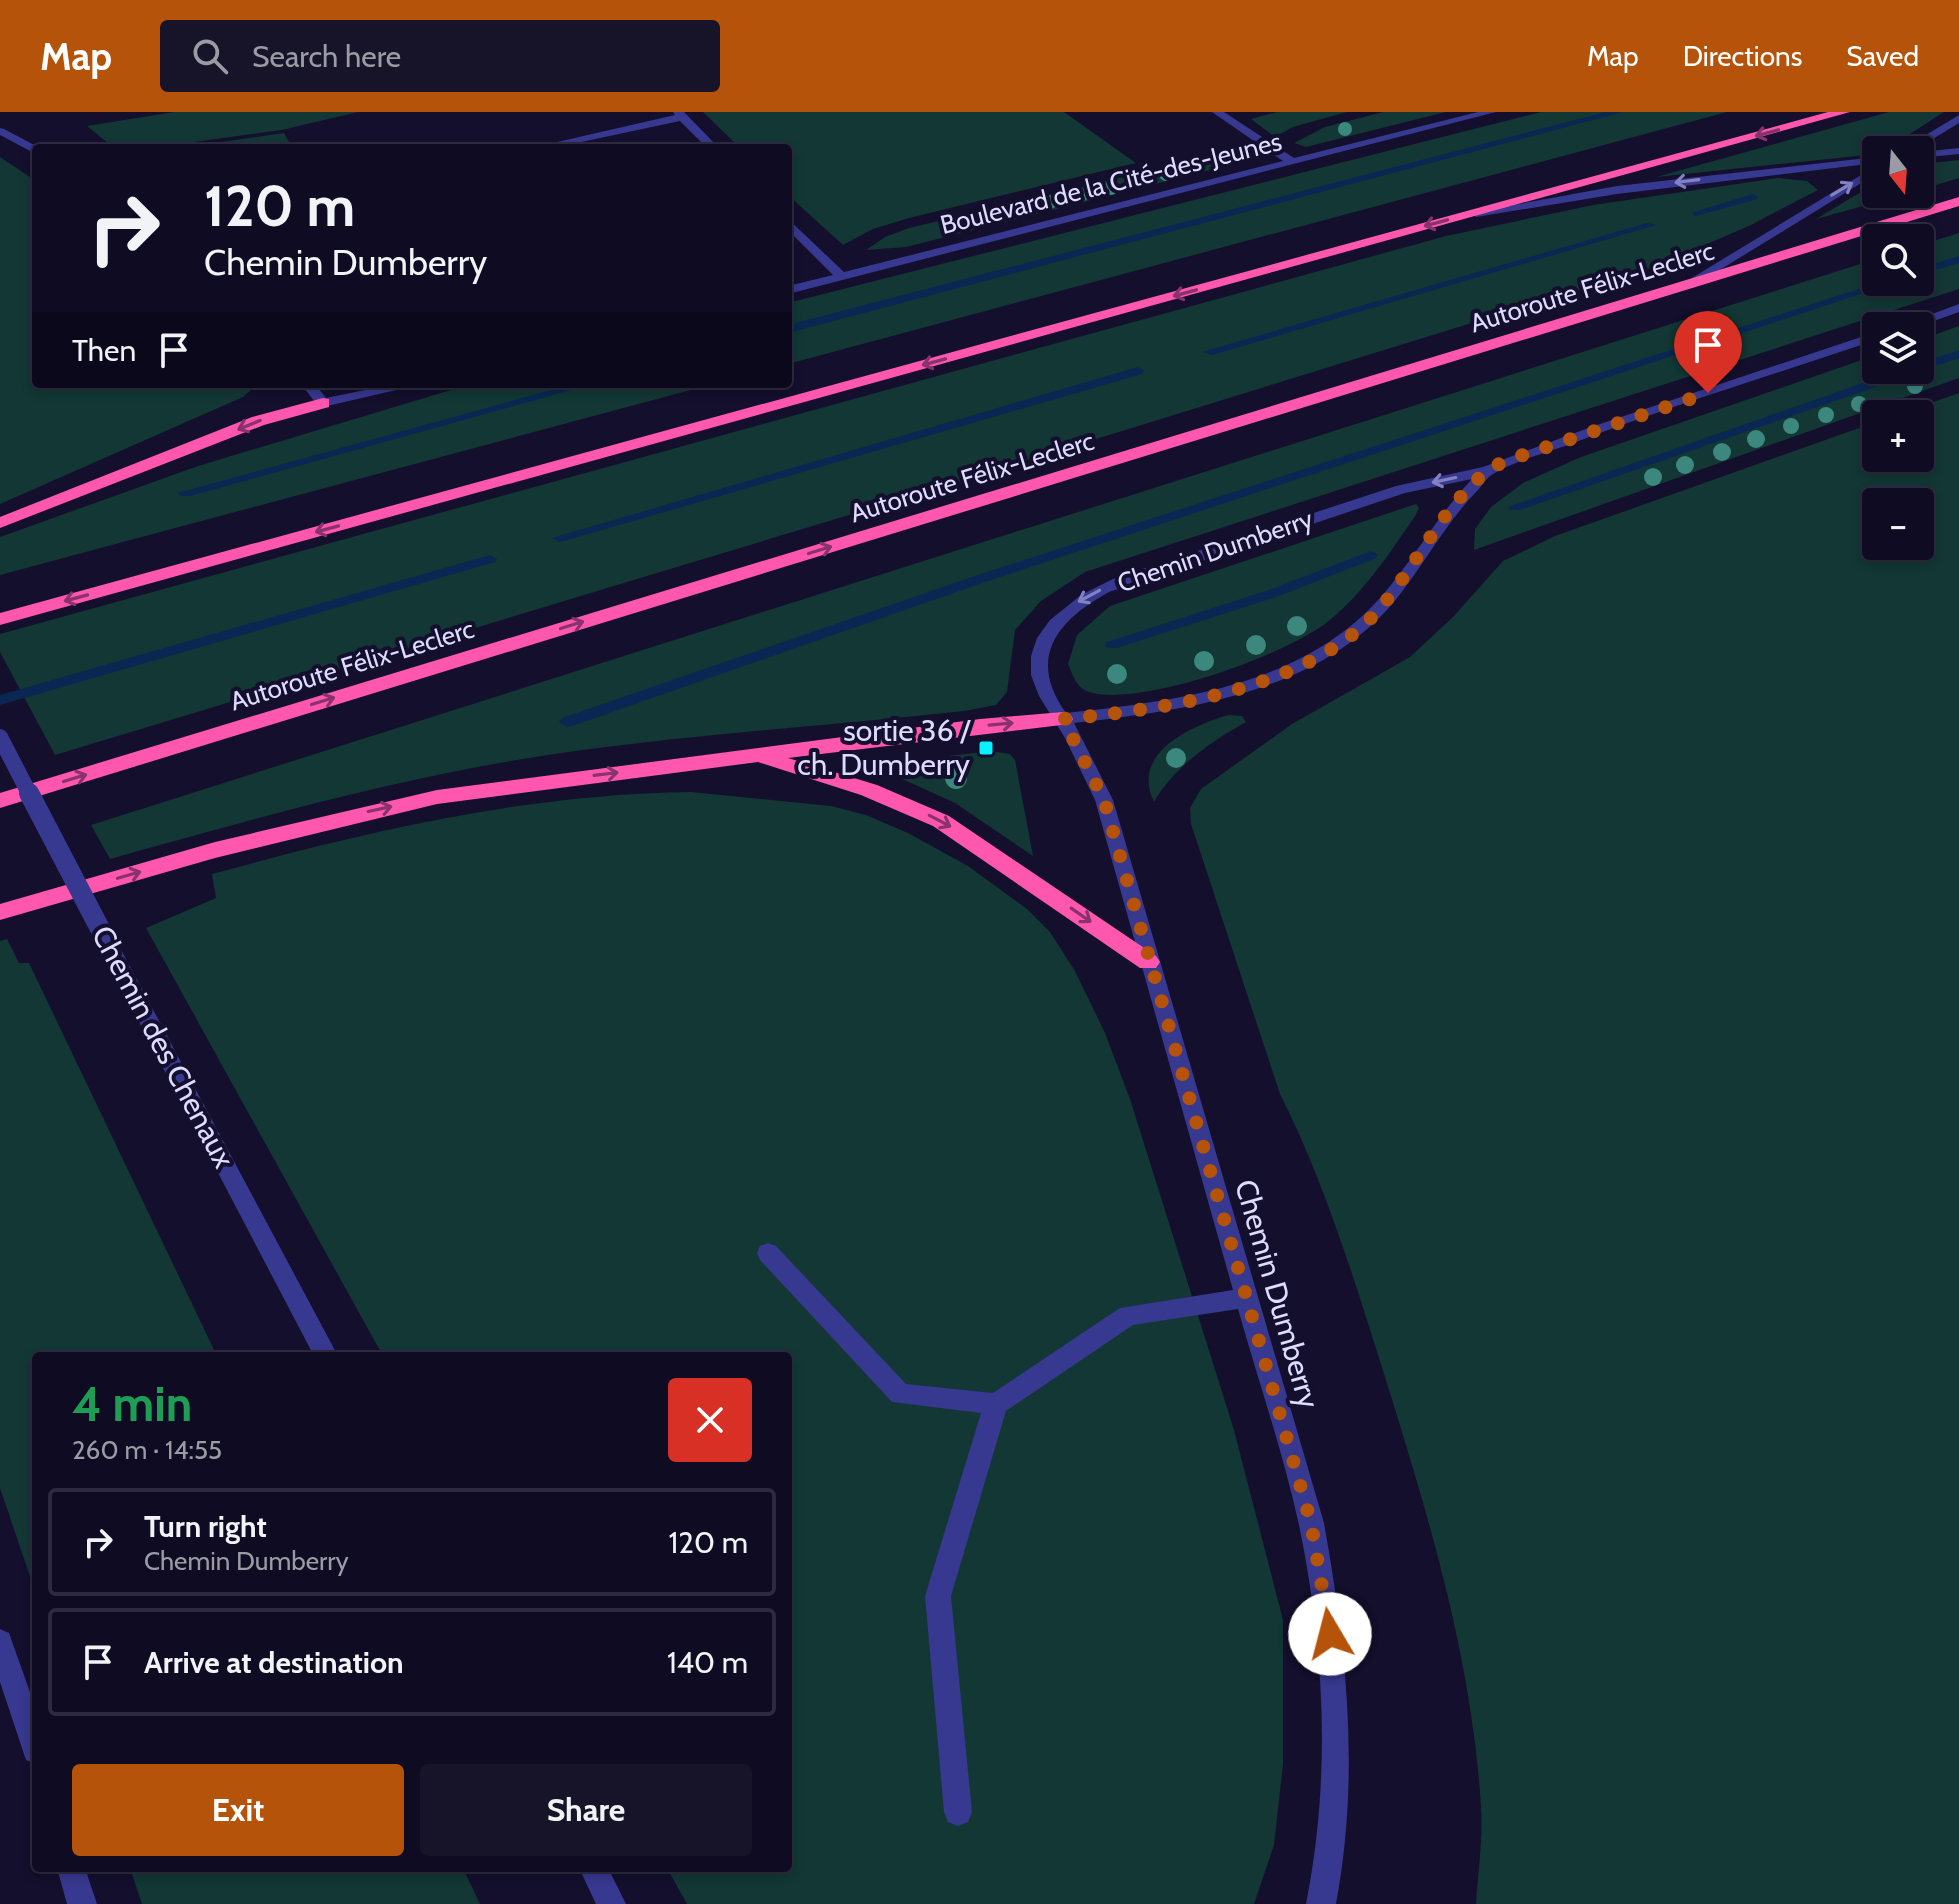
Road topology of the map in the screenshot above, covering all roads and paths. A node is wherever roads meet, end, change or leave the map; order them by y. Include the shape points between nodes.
1 (1217, 112) edge
2 (1491, 112) edge
3 (1843, 112) edge
4 (680, 114) edge
5 (1959, 118) edge
6 (0, 131) edge
7 (1930, 136) edge
8 (554, 144) edge
9 (709, 144) edge
10 (32, 148) edge
11 (1959, 151) edge
12 (1934, 154) edge
13 (1292, 162) junction
14 (1862, 162) edge
15 (1862, 178) edge
16 (1959, 201) edge
17 (1469, 214) junction
18 (792, 227) edge
19 (842, 277) junction
20 (1688, 284) junction
21 (792, 289) edge
22 (1959, 308) edge
23 (1934, 317) edge
24 (1862, 341) edge
25 (311, 388) edge
26 (396, 388) edge
27 (323, 403) junction
28 (1487, 471) junction
29 (0, 523) edge
30 (0, 619) edge
31 (1063, 719) junction
32 (0, 737) edge
33 (757, 756) junction
34 (0, 801) edge
35 (0, 912) edge
36 (1148, 962) junction
37 (768, 1253) dead end
38 (1244, 1298) junction
39 (324, 1352) edge
40 (996, 1404) junction
41 (0, 1642) edge
42 (32, 1738) edge
43 (958, 1812) dead end
44 (72, 1872) edge
45 (595, 1872) edge
46 (82, 1904) edge
47 (611, 1904) edge
48 (1321, 1904) edge

1 - 13 street
2 - 13 street, Boulevard de la Cité-des-Jeunes
3 -> 17 highway
4 - 8 street
4 - 9 street
5 - 7 street
6 - 10 street
11 - 12 street
13 - 19 street, Boulevard de la Cité-des-Jeunes
14 -> 17 street via 1617,190
20 -> 15 street
16 - 20 highway, Autoroute Félix-Leclerc
17 -> 30 highway
18 - 19 street
19 - 21 street, Boulevard de la Cité-des-Jeunes
34 -> 20 highway, Autoroute Félix-Leclerc
22 - 23 street
24 - 28 street, Chemin Dumberry
25 - 27 street
26 - 27 street
27 -> 29 highway via 258,421
28 - 31 street, Chemin Dumberry via 1440,524 1379,609 1322,653 1222,694 1154,709
28 -> 31 street, Chemin Dumberry via 1401,489 1088,596 1057,619 1041,656 1045,693
33 -> 31 highway
31 - 36 street, Chemin Dumberry via 1104,800
32 - 39 street, Chemin des Chenaux, bridge
35 -> 33 highway via 388,807 529,783
33 -> 36 highway via 869,790 941,821
36 - 38 street, Chemin Dumberry
37 - 40 street via 900,1394
38 - 40 street via 1128,1315
38 - 48 street, Chemin Dumberry via 1311,1523 1327,1609 1337,1709 1336,1804
40 - 43 street via 938,1596
41 - 42 street
44 - 46 street
45 - 47 street

